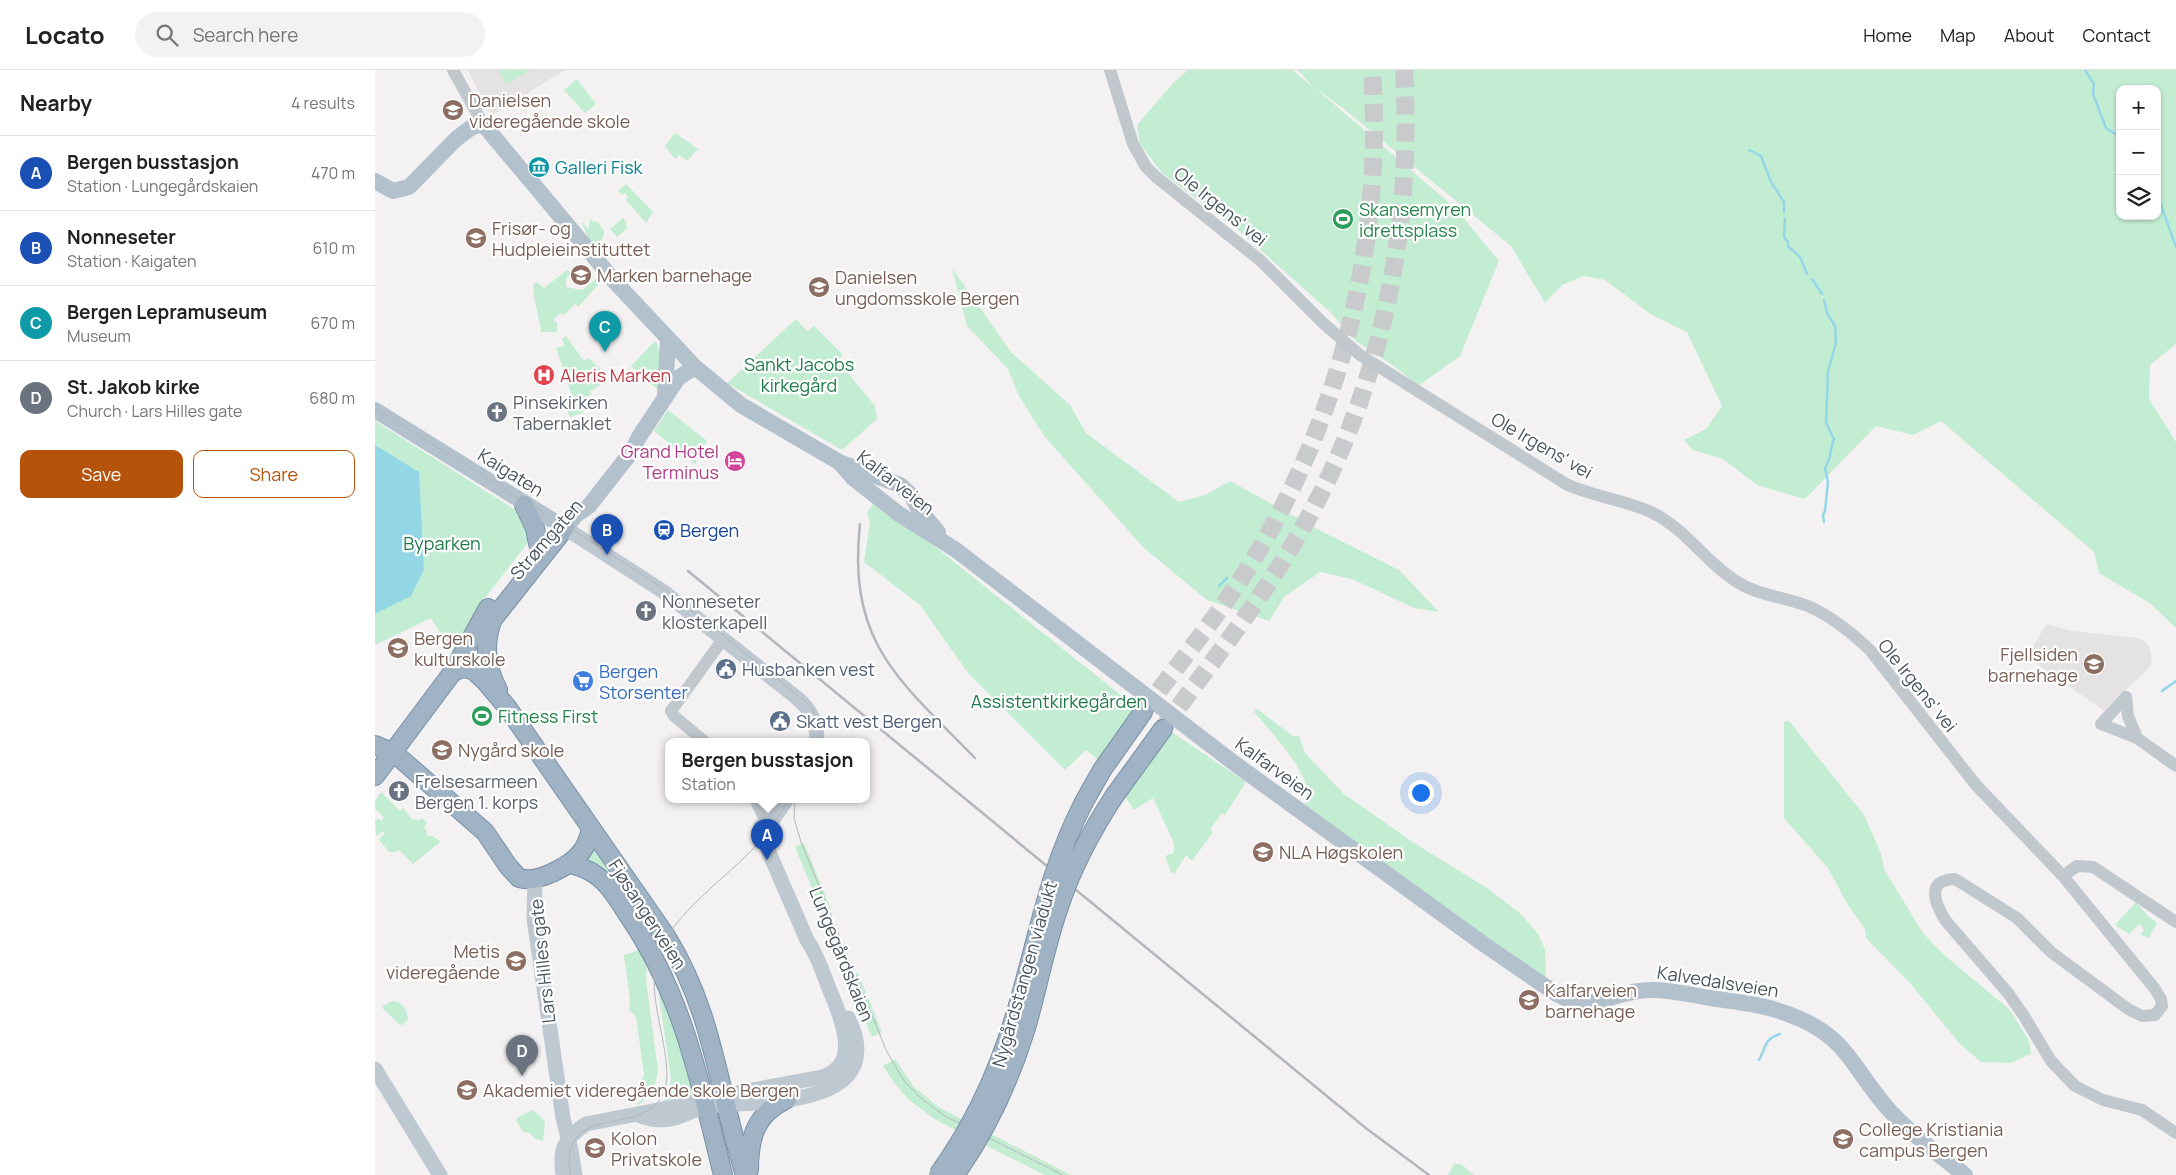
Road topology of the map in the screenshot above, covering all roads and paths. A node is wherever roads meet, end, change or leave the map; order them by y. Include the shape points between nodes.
1 (453, 70) edge
2 (1110, 70) edge
3 (483, 124) junction
4 (375, 181) edge
5 (668, 340) junction
6 (695, 367) junction
7 (665, 398) junction
8 (375, 410) edge
9 (839, 462) junction
10 (524, 504) junction
11 (561, 526) junction
12 (538, 544) junction
13 (956, 550) junction
14 (723, 639) junction
15 (486, 644) joint
16 (452, 673) junction
17 (507, 707) junction
18 (1143, 712) tunnel mouth
19 (1163, 729) tunnel mouth
20 (700, 738) edge
21 (817, 738) edge
22 (2137, 738) junction
23 (375, 745) edge
24 (392, 755) junction
25 (2176, 766) edge
26 (375, 776) edge
27 (757, 803) edge
28 (784, 803) edge
29 (764, 825) junction
30 (591, 829) junction
31 (571, 864) junction
32 (2063, 876) junction
33 (535, 879) junction
34 (2176, 922) edge
35 (1581, 1003) joint
36 (375, 1068) edge
37 (719, 1074) junction
38 (761, 1088) junction
39 (787, 1099) junction
40 (726, 1100) junction
41 (705, 1102) junction
42 (2176, 1133) edge
43 (569, 1139) junction
44 (440, 1175) edge
45 (563, 1175) edge
46 (575, 1175) edge
47 (723, 1175) edge
48 (747, 1175) edge
49 (938, 1175) edge
50 (955, 1175) edge
51 (1965, 1175) edge

1 - 3 street
2 - 32 street, Ole Irgens' vei via 1133,144 1146,168 1261,261 1345,343 1566,484 1653,513 1674,527 1714,566 1739,583 1765,595 1807,606 1843,628 1879,660 1975,785
3 - 4 main road via 472,127 456,139 409,187 393,191
3 - 5 main road via 587,250
5 - 6 main road
5 - 7 main road
6 - 7 main road, Strømgaten via 678,378
6 - 9 main road via 741,405
7 - 11 main road, Strømgaten via 632,452 608,483 589,506
8 - 10 main road, Kaigaten
9 - 13 main road, Kalfarveien via 899,514
9 - 13 main road, Kalfarveien via 900,485
10 - 11 main road, Kaigaten
10 - 12 highway
11 - 12 highway, Strømgaten
11 - 14 main road, Kaigaten via 664,592
11 - 15 highway, Strømgaten via 493,619
12 - 16 highway, Strømgaten via 483,614
13 - 35 main road, Kalfarveien via 1129,684 1346,845 1549,989 1567,1000
14 - 20 street via 671,711
14 - 21 main road, Kaigaten via 808,709 816,724
15 - 17 highway, Fjøsangerveien via 489,667
16 - 17 highway, Fjøsangerveien via 461,668 473,670
16 - 24 highway
17 - 30 highway, Fjøsangerveien
18 - 49 highway, Nygårdstangen viadukt, bridge via 1102,770 1078,812 1044,902 1014,1020 994,1078 965,1136
19 - 50 highway, Nygårdstangen viadukt, bridge via 1115,795 1089,838 1050,934 1019,1050 996,1106
22 - 22 street via 2128,716 2126,697 2101,724
22 - 25 street
23 - 24 highway, Lars Hilles gate
24 - 26 highway
24 - 33 highway, Lars Hilles gate via 485,832 516,876 524,880
27 - 29 street
28 - 29 main road via 774,818
29 - 38 main road, Lungegårdskaien via 772,858 838,1010 845,1039 840,1065 827,1076
29 - 39 main road, Lungegårdskaien via 857,1042 853,1063 838,1084 821,1092
30 - 31 highway via 583,850
30 - 37 highway, Fjøsangerveien via 681,961 701,1008
31 - 33 highway
31 - 41 highway, Fjøsangerveien via 585,867 605,881 653,953 677,1007
32 - 34 street via 2077,866 2093,867
32 - 42 street, Ole Irgens' vei via 2155,989 2162,1006 2155,1016 2142,1016 2103,992 2051,952 2017,918 1963,882 1955,878 1945,879 1937,886 1934,896 1945,920 2008,993 2051,1061 2068,1079 2089,1094 2141,1110
33 - 43 main road, Lars Hilles gate via 534,919 563,1118
35 - 51 main road, Kalvedalsveien via 1593,1003 1632,991 1662,990 1760,1005 1802,1019 1821,1029 1843,1048 1891,1112
36 - 44 main road
37 - 38 main road via 734,1085
37 - 40 highway, Fjøsangerveien
38 - 40 main road, Lungegårdskaien
39 - 40 main road, Lungegårdskaien
39 - 48 highway via 767,1110 758,1123 749,1148
40 - 41 main road, Lungegårdskaien
40 - 48 highway, Fjøsangerveien
41 - 43 main road, Lungegårdskaien via 586,1124
41 - 47 highway, Fjøsangerveien
43 - 45 main road via 560,1158
43 - 46 main road, Lars Hilles gate

